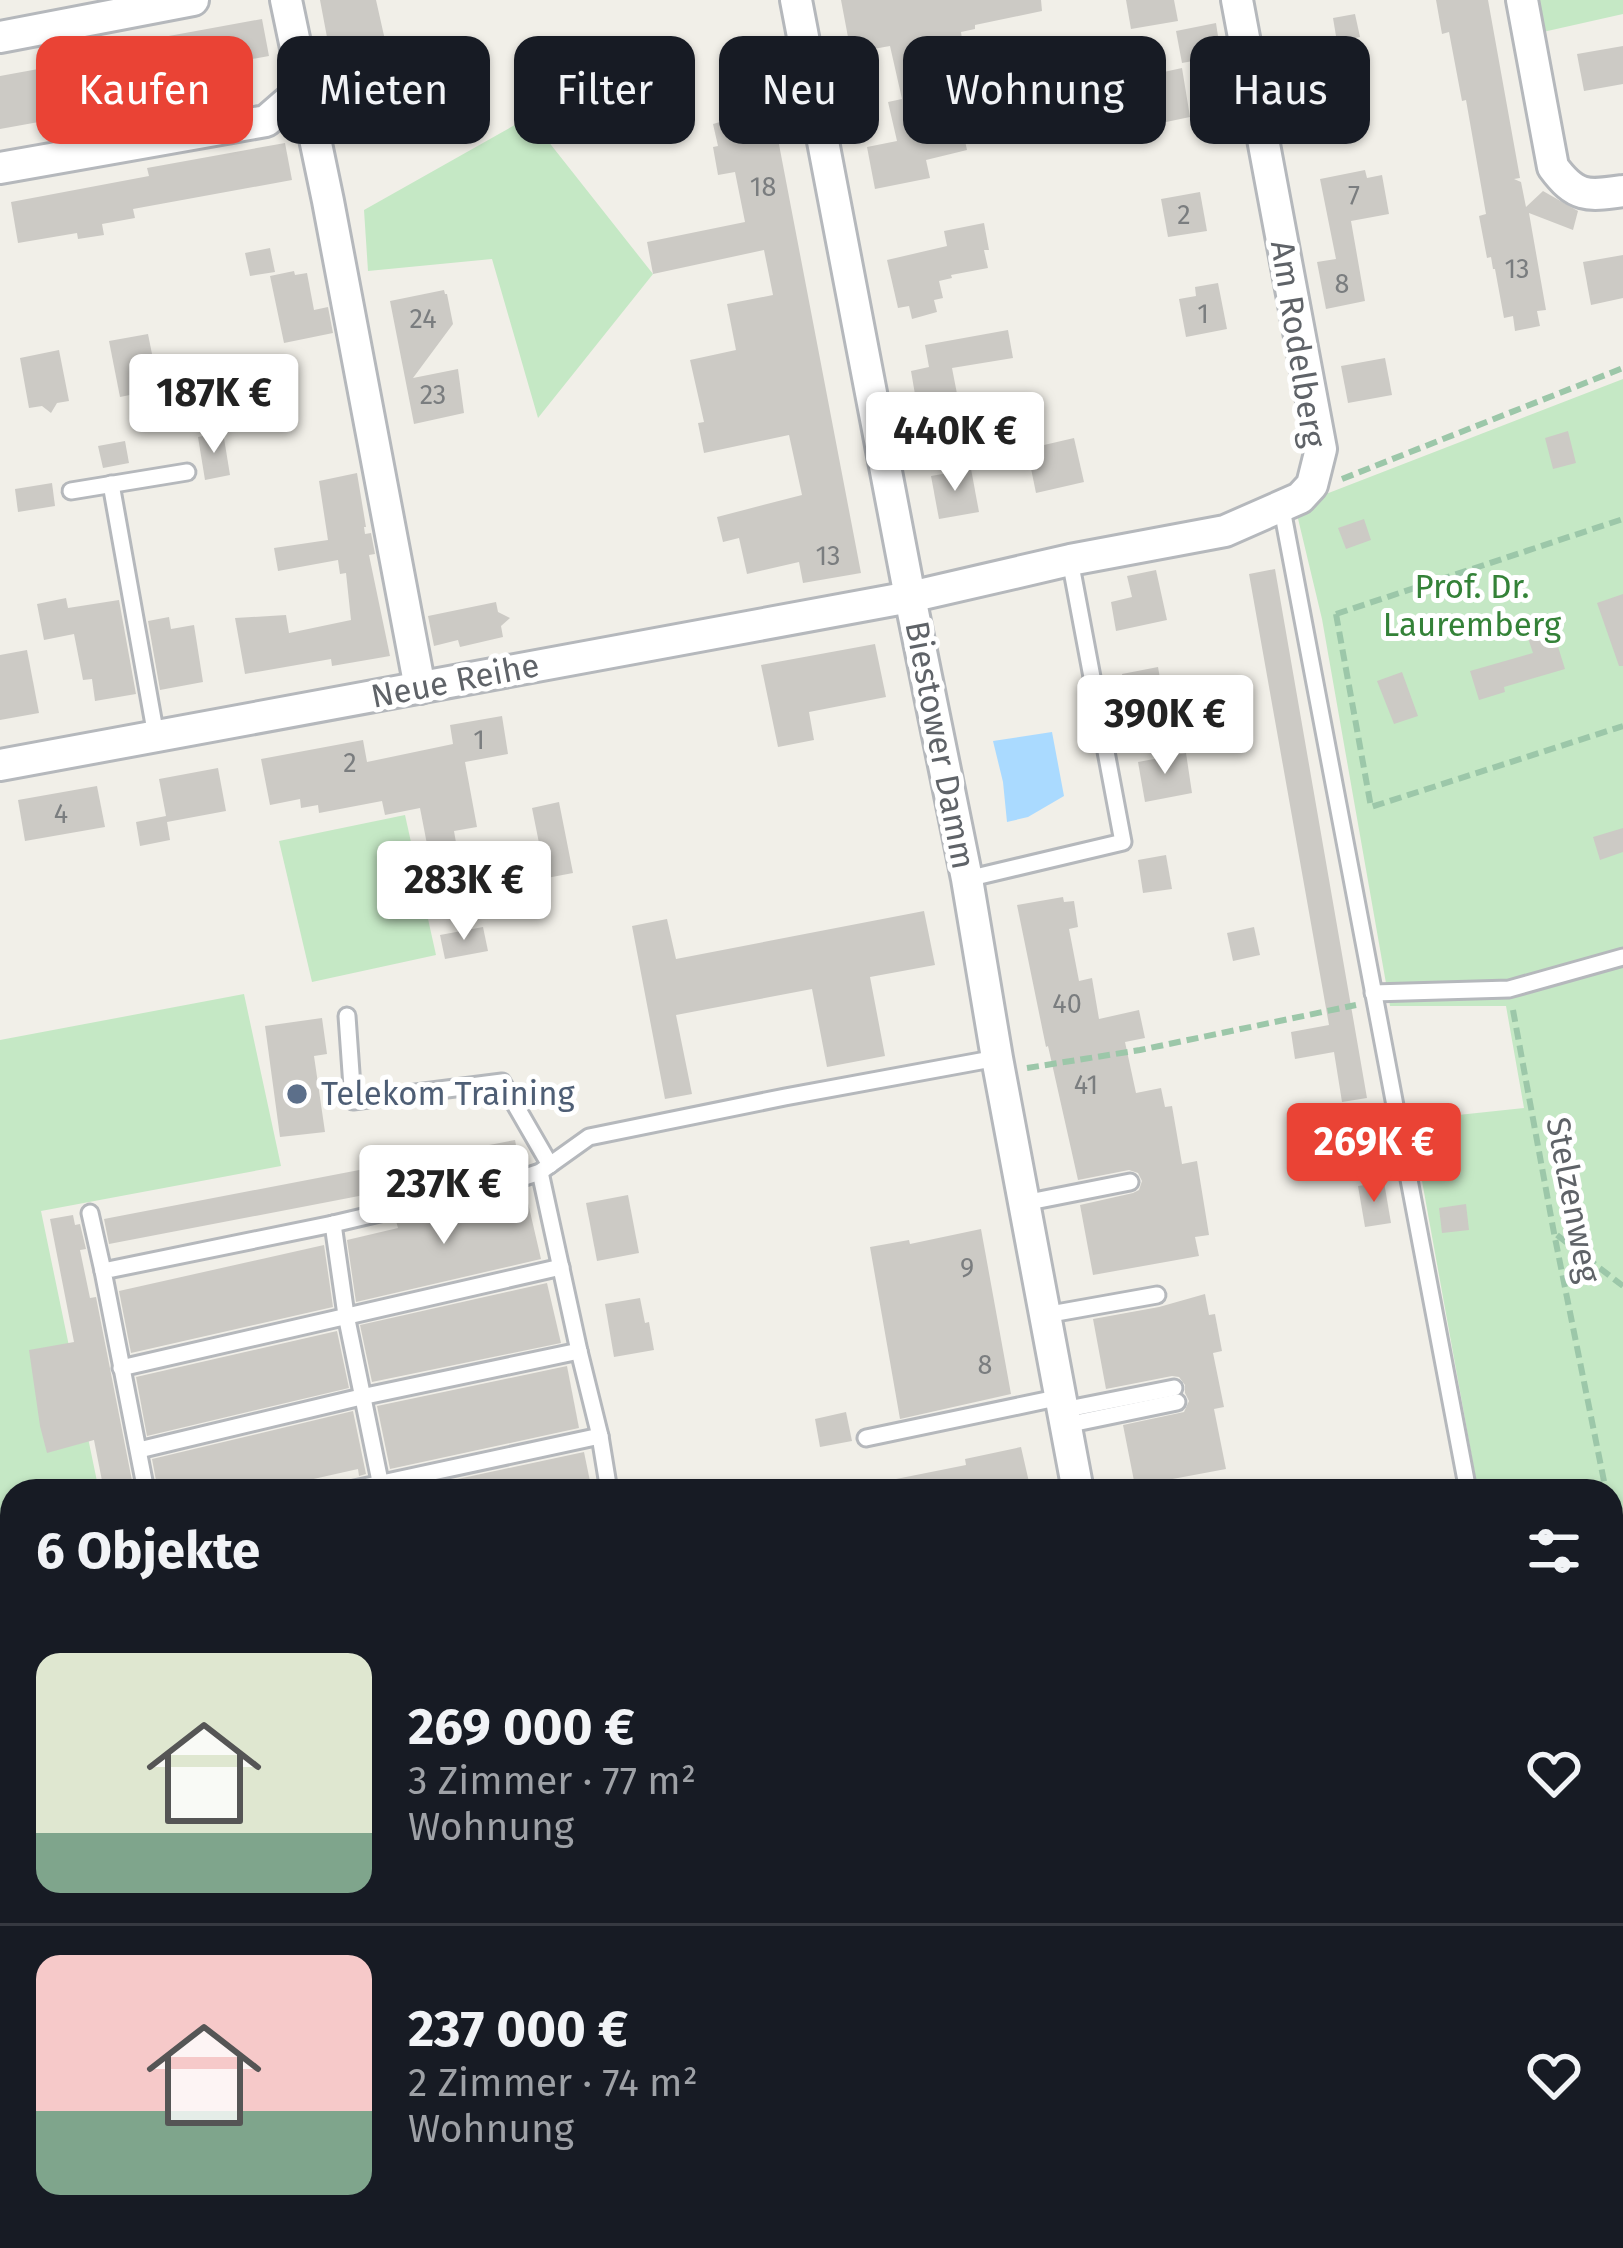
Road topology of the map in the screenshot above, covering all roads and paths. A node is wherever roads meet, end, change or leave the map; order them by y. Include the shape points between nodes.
1 (194, 0) edge
2 (286, 0) edge
3 (796, 0) edge
4 (1237, 0) edge
5 (1522, 0) edge
6 (293, 36) edge
7 (0, 37) edge
8 (277, 112) edge
9 (315, 144) edge
10 (0, 168) edge
11 (1623, 191) edge
12 (1623, 368) edge
13 (187, 472) dead end
14 (111, 484) junction
15 (1312, 485) junction
16 (71, 491) dead end
17 (1282, 509) junction
18 (1623, 519) edge
19 (1070, 560) junction
20 (910, 597) junction
21 (1329, 616) junction
22 (1303, 623) junction
23 (420, 688) junction
24 (1623, 726) edge
25 (157, 736) junction
26 (0, 765) edge
27 (967, 879) junction
28 (1623, 958) edge
29 (1509, 989) junction
30 (1378, 995) junction
31 (347, 1016) dead end
32 (999, 1065) junction
33 (546, 1169) junction
34 (1130, 1182) dead end
35 (1024, 1203) junction
36 (90, 1214) dead end
37 (333, 1224) junction
38 (1554, 1233) junction
39 (561, 1267) junction
40 (103, 1271) junction
41 (1623, 1286) edge
42 (1157, 1295) dead end
43 (346, 1315) junction
44 (1046, 1315) junction
45 (579, 1352) junction
46 (121, 1368) junction
47 (1175, 1395) dead end
48 (361, 1397) junction
49 (1063, 1411) junction
50 (600, 1436) junction
51 (866, 1438) dead end
52 (139, 1450) junction
53 (144, 1479) edge
54 (379, 1479) edge
55 (415, 1479) edge
56 (607, 1479) edge
57 (1076, 1479) edge
58 (1466, 1479) edge
59 (1604, 1479) edge

1 - 7 street
2 - 6 street
3 - 20 street, Biestower Damm
4 - 15 street, Am Rodelberg via 1321,449
5 - 11 street via 1553,167 1587,196
8 - 10 street via 266,122
9 - 23 street
12 - 15 path
13 - 14 lane
14 - 16 lane
14 - 25 lane
15 - 17 street, Am Rodelberg
17 - 19 street, Am Rodelberg via 1225,531
17 - 22 lane
18 - 21 path
19 - 20 street, Am Rodelberg
19 - 27 lane via 1124,842
20 - 23 street, Neue Reihe
20 - 27 street, Biestower Damm
21 - 22 lane
21 - 24 path via 1371,807
22 - 30 lane
23 - 25 street, Neue Reihe
25 - 26 street, Neue Reihe
27 - 32 street, Biestower Damm
28 - 29 lane
29 - 30 lane
29 - 38 path, Stelzenweg
30 - 32 path via 1140,1049
30 - 58 lane
31 - 33 lane via 353,1101 502,1082
32 - 33 lane via 784,1096 589,1137
32 - 35 street, Biestower Damm
33 - 37 lane
33 - 39 lane
34 - 35 lane
35 - 44 street, Biestower Damm
36 - 40 lane
37 - 40 lane
37 - 43 lane
38 - 41 path
38 - 59 path, Stelzenweg
39 - 43 lane
39 - 45 lane
40 - 46 lane
42 - 44 lane
43 - 46 lane
43 - 48 lane
44 - 49 street, Biestower Damm
45 - 48 lane
45 - 50 lane
46 - 52 lane
47 - 49 lane
48 - 52 lane
48 - 54 lane
49 - 51 lane
49 - 57 street, Biestower Damm
50 - 55 lane
50 - 56 lane
52 - 53 lane

